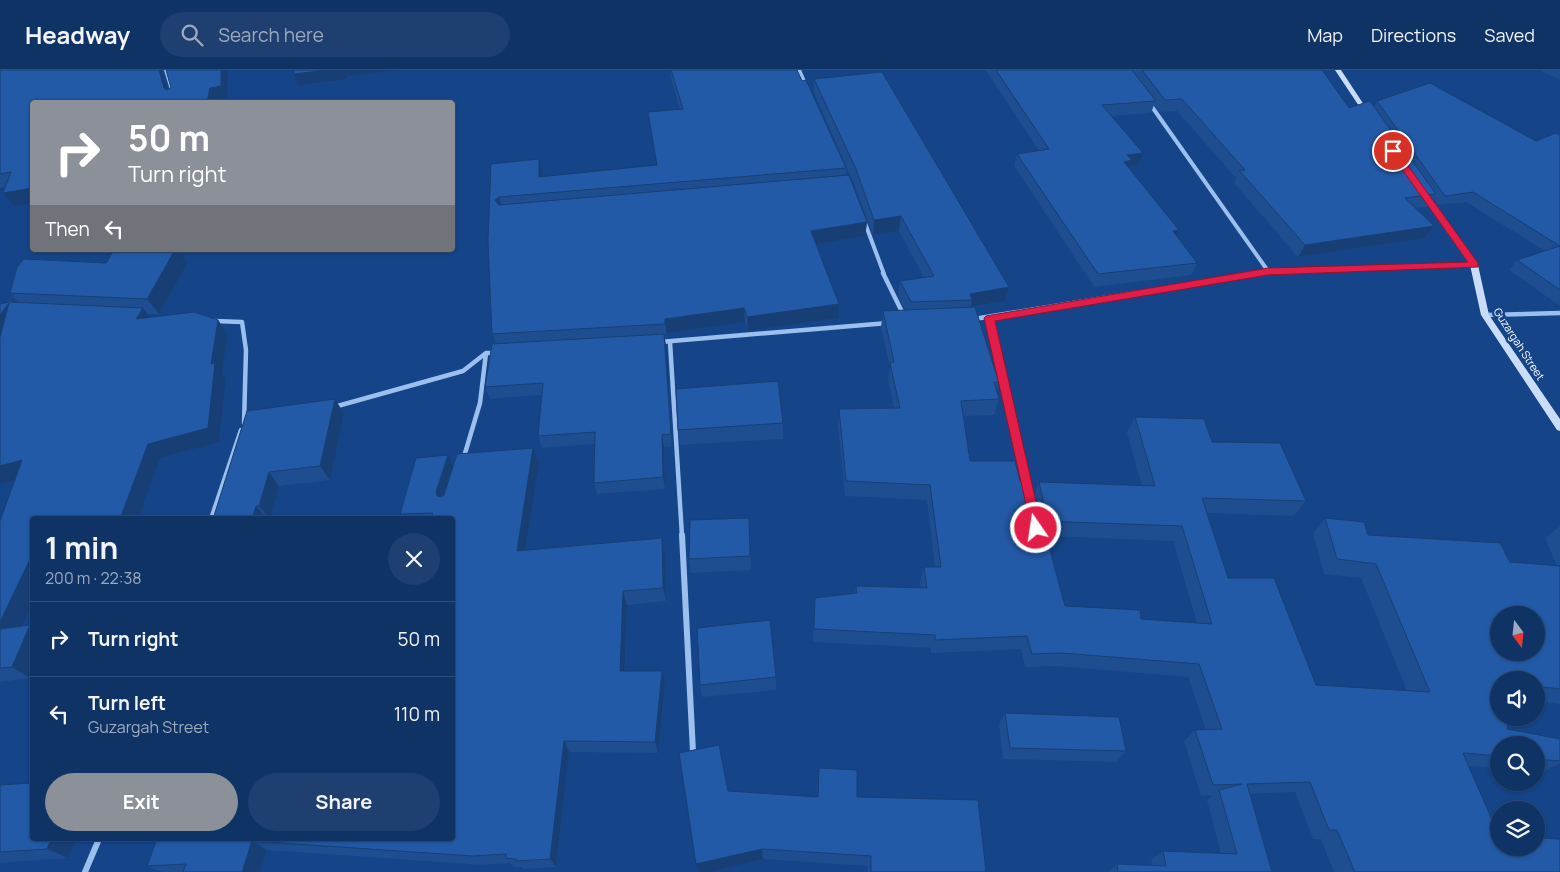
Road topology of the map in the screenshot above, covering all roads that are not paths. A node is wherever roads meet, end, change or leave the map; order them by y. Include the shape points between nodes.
1 (166, 70) edge
2 (799, 70) edge
3 (1338, 70) edge
4 (807, 88) edge
5 (1144, 96) edge
6 (175, 99) edge
7 (1370, 118) edge
8 (1416, 184) edge
9 (861, 213) edge
10 (1474, 265) junction
11 (1268, 272) junction
12 (1560, 313) edge
13 (1485, 314) junction
14 (989, 318) junction
15 (971, 319) edge
16 (205, 320) edge
17 (652, 342) edge
18 (670, 342) junction
19 (505, 352) edge
20 (486, 353) junction
21 (326, 409) edge
22 (252, 422) edge
23 (244, 424) junction
24 (1560, 427) edge
25 (461, 464) edge
26 (1030, 499) edge
27 (212, 516) edge
28 (693, 752) edge
29 (98, 841) edge
30 (85, 872) edge

1 - 6 street
2 - 4 street
3 - 7 street
5 - 11 street
8 - 10 street, Guzargah Street
9 - 18 street via 881,269 906,321
10 - 11 street
10 - 13 street, Guzargah Street
11 - 14 street
12 - 13 street
13 - 24 street, Guzargah Street
14 - 15 street
14 - 26 street
16 - 23 street via 242,322 246,350
17 - 18 street
18 - 28 street
19 - 20 street
20 - 21 street via 463,371
20 - 25 street via 480,403
22 - 23 street
23 - 27 street
29 - 30 street

